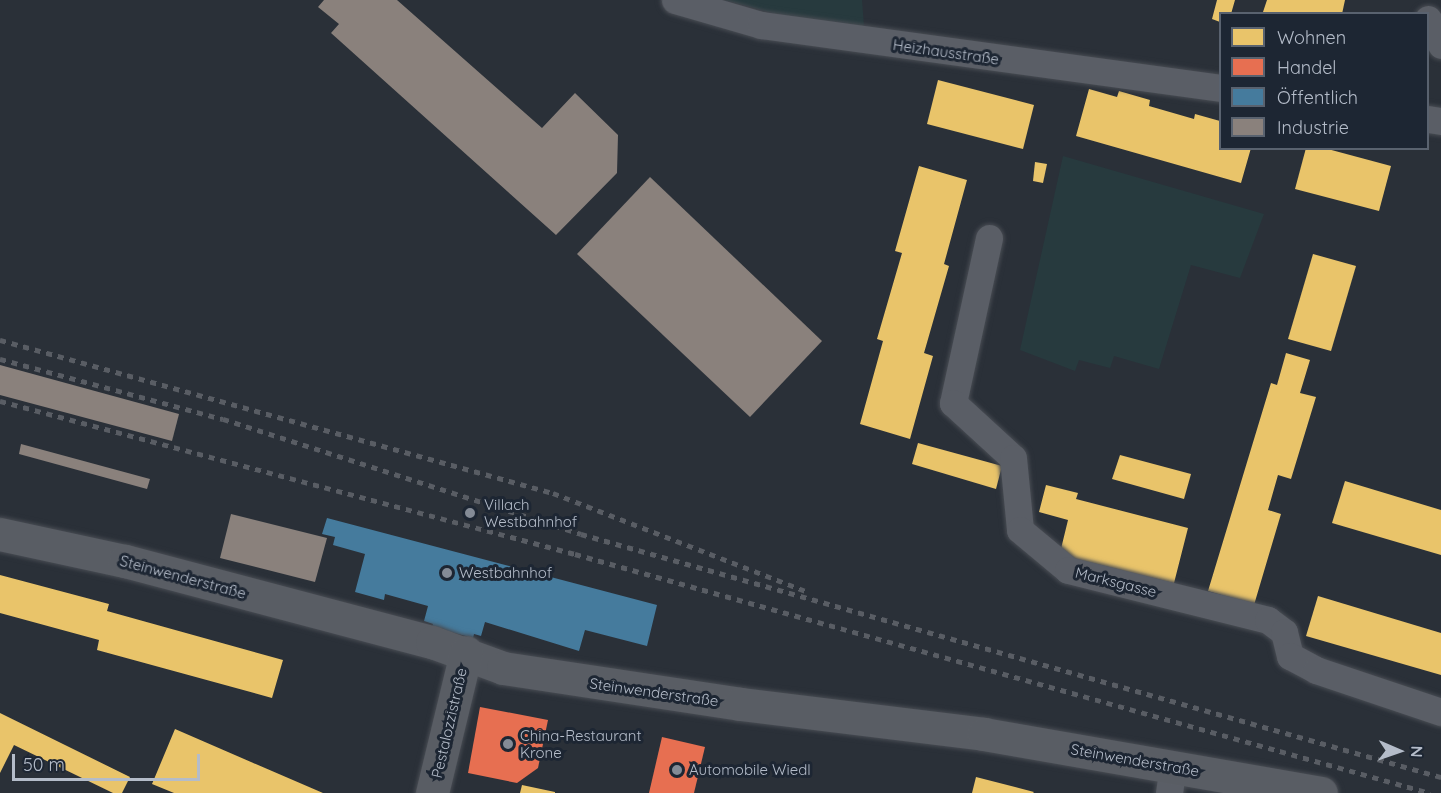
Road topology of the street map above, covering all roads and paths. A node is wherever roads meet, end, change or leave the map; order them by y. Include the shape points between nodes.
1 (675, 0) edge
2 (1429, 21) edge
3 (1441, 45) edge
4 (1219, 88) edge
5 (989, 238) dead end
6 (0, 534) edge
7 (466, 652) junction
8 (1441, 712) edge
9 (1171, 780) edge
10 (432, 793) edge
11 (1321, 793) edge

1 - 4 street, Heizhausstraße via 761,25
2 - 3 street
5 - 8 street, Marksgasse via 953,403 1013,458 1020,530 1068,570 1268,620 1284,632 1290,656 1317,670
6 - 7 main road, Steinwenderstraße via 125,561
7 - 9 main road, Steinwenderstraße via 503,668 572,681 984,734
7 - 10 main road, Pestalozzistraße
9 - 11 main road, Steinwenderstraße

